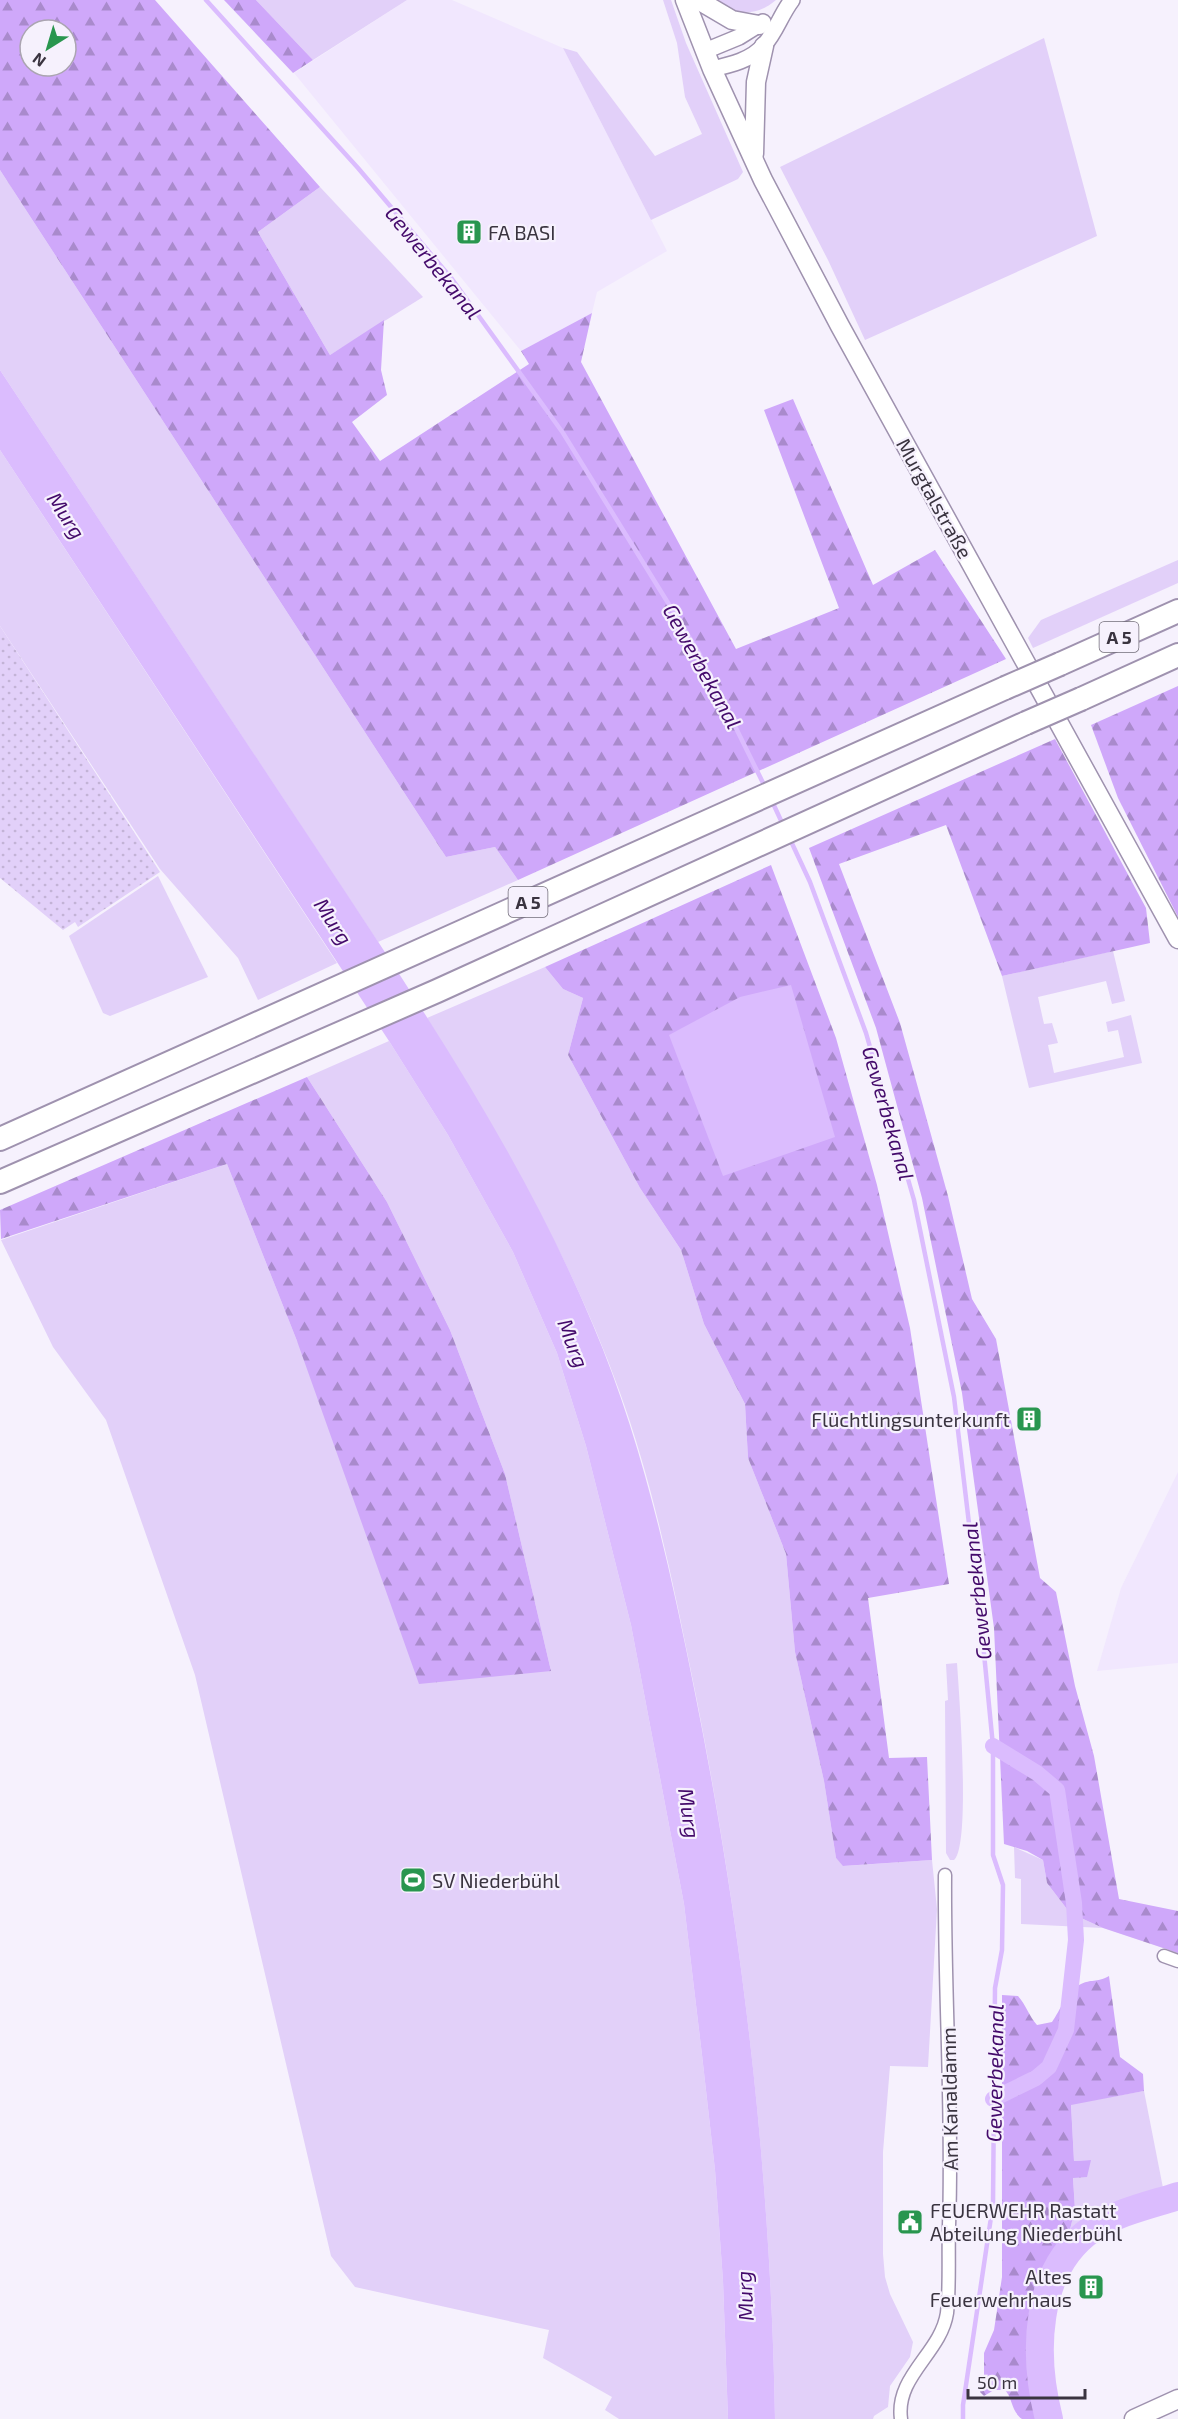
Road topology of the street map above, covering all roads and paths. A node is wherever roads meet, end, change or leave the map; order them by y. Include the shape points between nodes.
1 (685, 0) edge
2 (698, 0) edge
3 (790, 2) edge
4 (759, 25) junction
5 (764, 46) junction
6 (705, 51) junction
7 (712, 69) junction
8 (754, 162) junction
9 (1178, 611) edge
10 (1178, 655) edge
11 (1178, 939) edge
12 (0, 1138) edge
13 (0, 1182) edge
14 (945, 1875) dead end
15 (1164, 1956) dead end
16 (1178, 1961) edge
17 (1178, 2399) edge
18 (901, 2419) edge
19 (1134, 2419) edge

1 - 6 main road, Murgtalstraße
2 - 4 main road via 732,20
3 - 4 street
3 - 5 street
4 - 6 street
5 - 7 street via 730,65
5 - 8 main road via 756,82
6 - 7 main road, Murgtalstraße
7 - 8 main road, Murgtalstraße
8 - 11 main road, Murgtalstraße via 840,326
9 - 12 highway, A 5, bridge
10 - 13 highway, A 5, bridge via 447,986
14 - 18 street, Am Kanaldamm via 951,2173 946,2314 939,2337 907,2383 901,2398
15 - 16 street
17 - 19 main road

